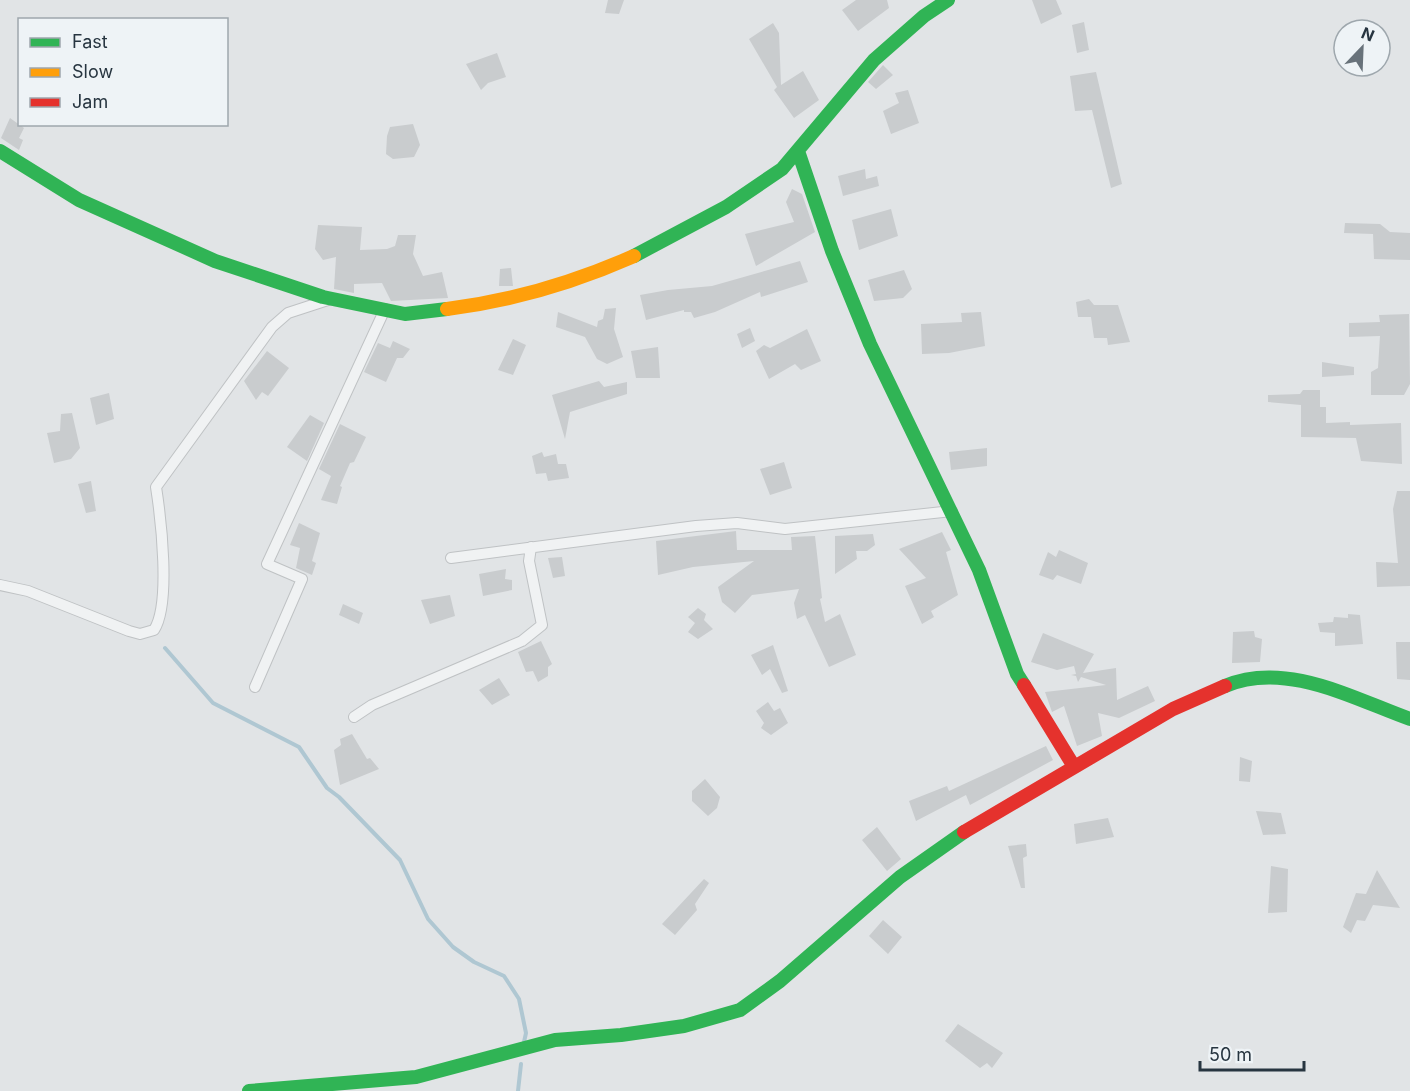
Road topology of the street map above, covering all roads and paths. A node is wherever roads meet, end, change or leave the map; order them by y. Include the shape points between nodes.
1 (948, 0) edge
2 (0, 151) edge
3 (798, 151) junction
4 (331, 298) junction
5 (385, 309) junction
6 (952, 511) junction
7 (531, 547) junction
8 (451, 558) dead end
9 (0, 585) edge
10 (255, 687) dead end
11 (354, 717) dead end
12 (1410, 718) edge
13 (1073, 765) junction
14 (249, 1091) edge

1 - 3 street via 874,60
2 - 4 street via 79,200 204,257
3 - 5 street via 782,169 726,207 650,249 587,277 478,305 405,314
3 - 6 street via 832,251 870,344
4 - 5 street
4 - 9 street via 288,313 276,323 156,487 162,592 161,615 154,630 129,632 28,591
5 - 10 street via 267,564 302,579
6 - 7 street via 785,529 737,523 706,525
6 - 13 street via 979,570 1017,674
7 - 8 street
7 - 11 street via 529,561 542,625 537,631 372,705
12 - 13 street via 1309,682 1274,678 1238,681 1173,709
13 - 14 street via 981,820 900,877 780,981 740,1010 684,1026 555,1040 416,1077

